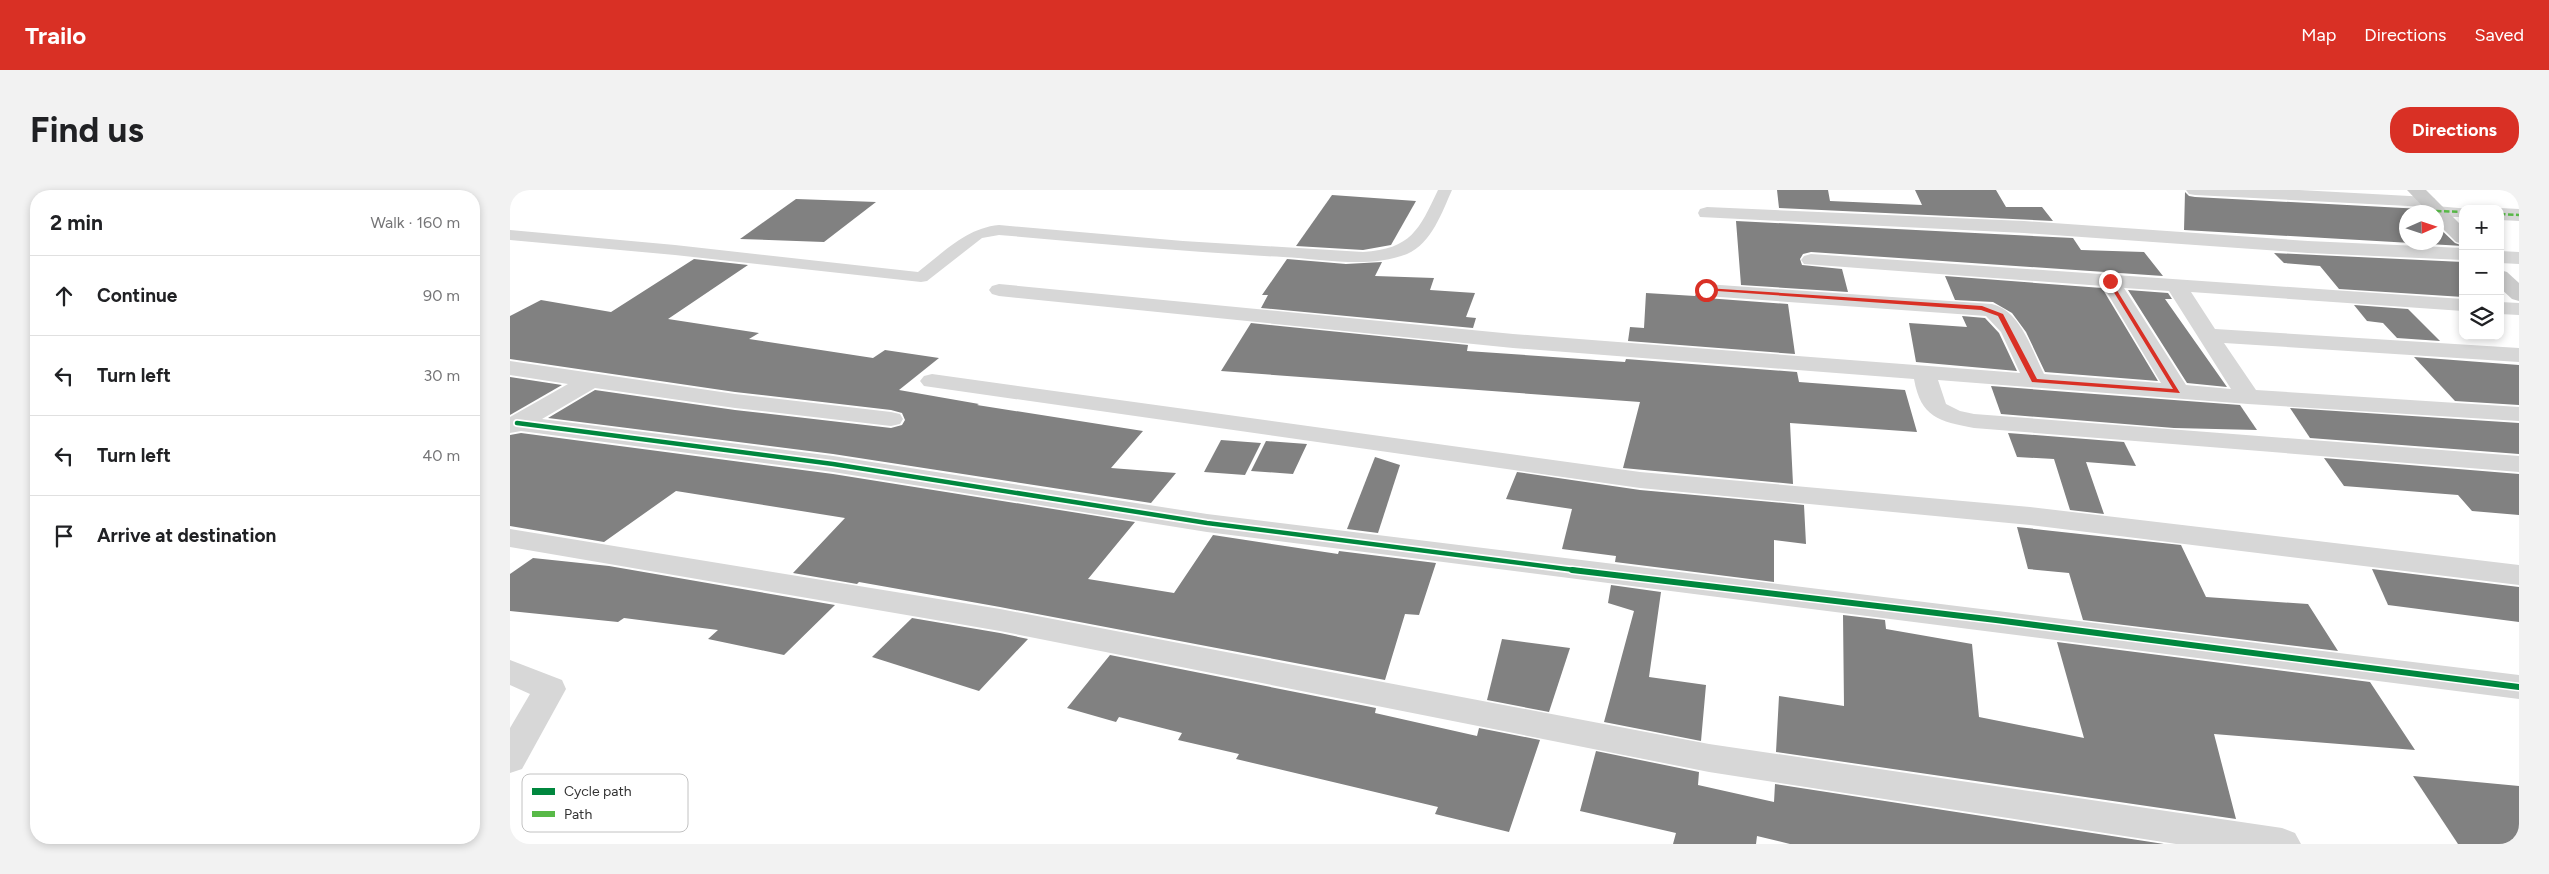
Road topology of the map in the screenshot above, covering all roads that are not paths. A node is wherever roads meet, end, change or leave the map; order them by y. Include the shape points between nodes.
1 (1445, 190) edge
2 (2195, 190) edge
3 (2427, 201) edge
4 (2459, 211) edge
5 (1707, 213) dead end
6 (2504, 214) edge
7 (2519, 215) edge
8 (2459, 234) edge
9 (510, 235) edge
10 (2459, 254) edge
11 (2504, 257) edge
12 (2519, 258) edge
13 (1811, 260) dead end
14 (2504, 280) edge
15 (2110, 281) junction
16 (2176, 285) junction
17 (999, 290) dead end
18 (1706, 290) dead end
19 (2519, 295) edge
20 (2459, 305) edge
21 (2504, 308) edge
22 (2519, 309) edge
23 (2208, 335) junction
24 (2519, 354) edge
25 (510, 368) edge
26 (1925, 372) junction
27 (593, 380) junction
28 (932, 381) dead end
29 (2035, 381) junction
30 (2178, 392) junction
31 (2248, 397) junction
32 (2519, 414) edge
33 (891, 419) dead end
34 (514, 425) edge
35 (2519, 464) edge
36 (510, 538) edge
37 (2519, 574) edge
38 (510, 672) edge
39 (2519, 687) edge
40 (510, 759) edge
41 (2282, 844) edge

1 - 9 lane via 1414,244 1388,254 1349,256 1184,247 999,230 976,235 922,277
2 - 3 street
3 - 4 street
3 - 8 main road
5 - 10 street via 2024,227
6 - 7 street
11 - 12 street
13 - 15 street
14 - 19 main road
15 - 16 street
15 - 30 street
16 - 20 street
16 - 23 street
17 - 26 street via 1503,340
18 - 29 street via 1992,310 2007,325
21 - 22 street
23 - 24 street
23 - 31 street
25 - 27 street
26 - 29 street
26 - 35 street via 1928,396 1937,410 1974,421
27 - 33 street
27 - 34 street
28 - 37 street via 1640,480 2030,516
29 - 30 street
30 - 31 street
31 - 32 street
34 - 39 street via 832,464 1207,523
36 - 41 street via 1000,620 1709,758
38 - 40 street via 550,689

